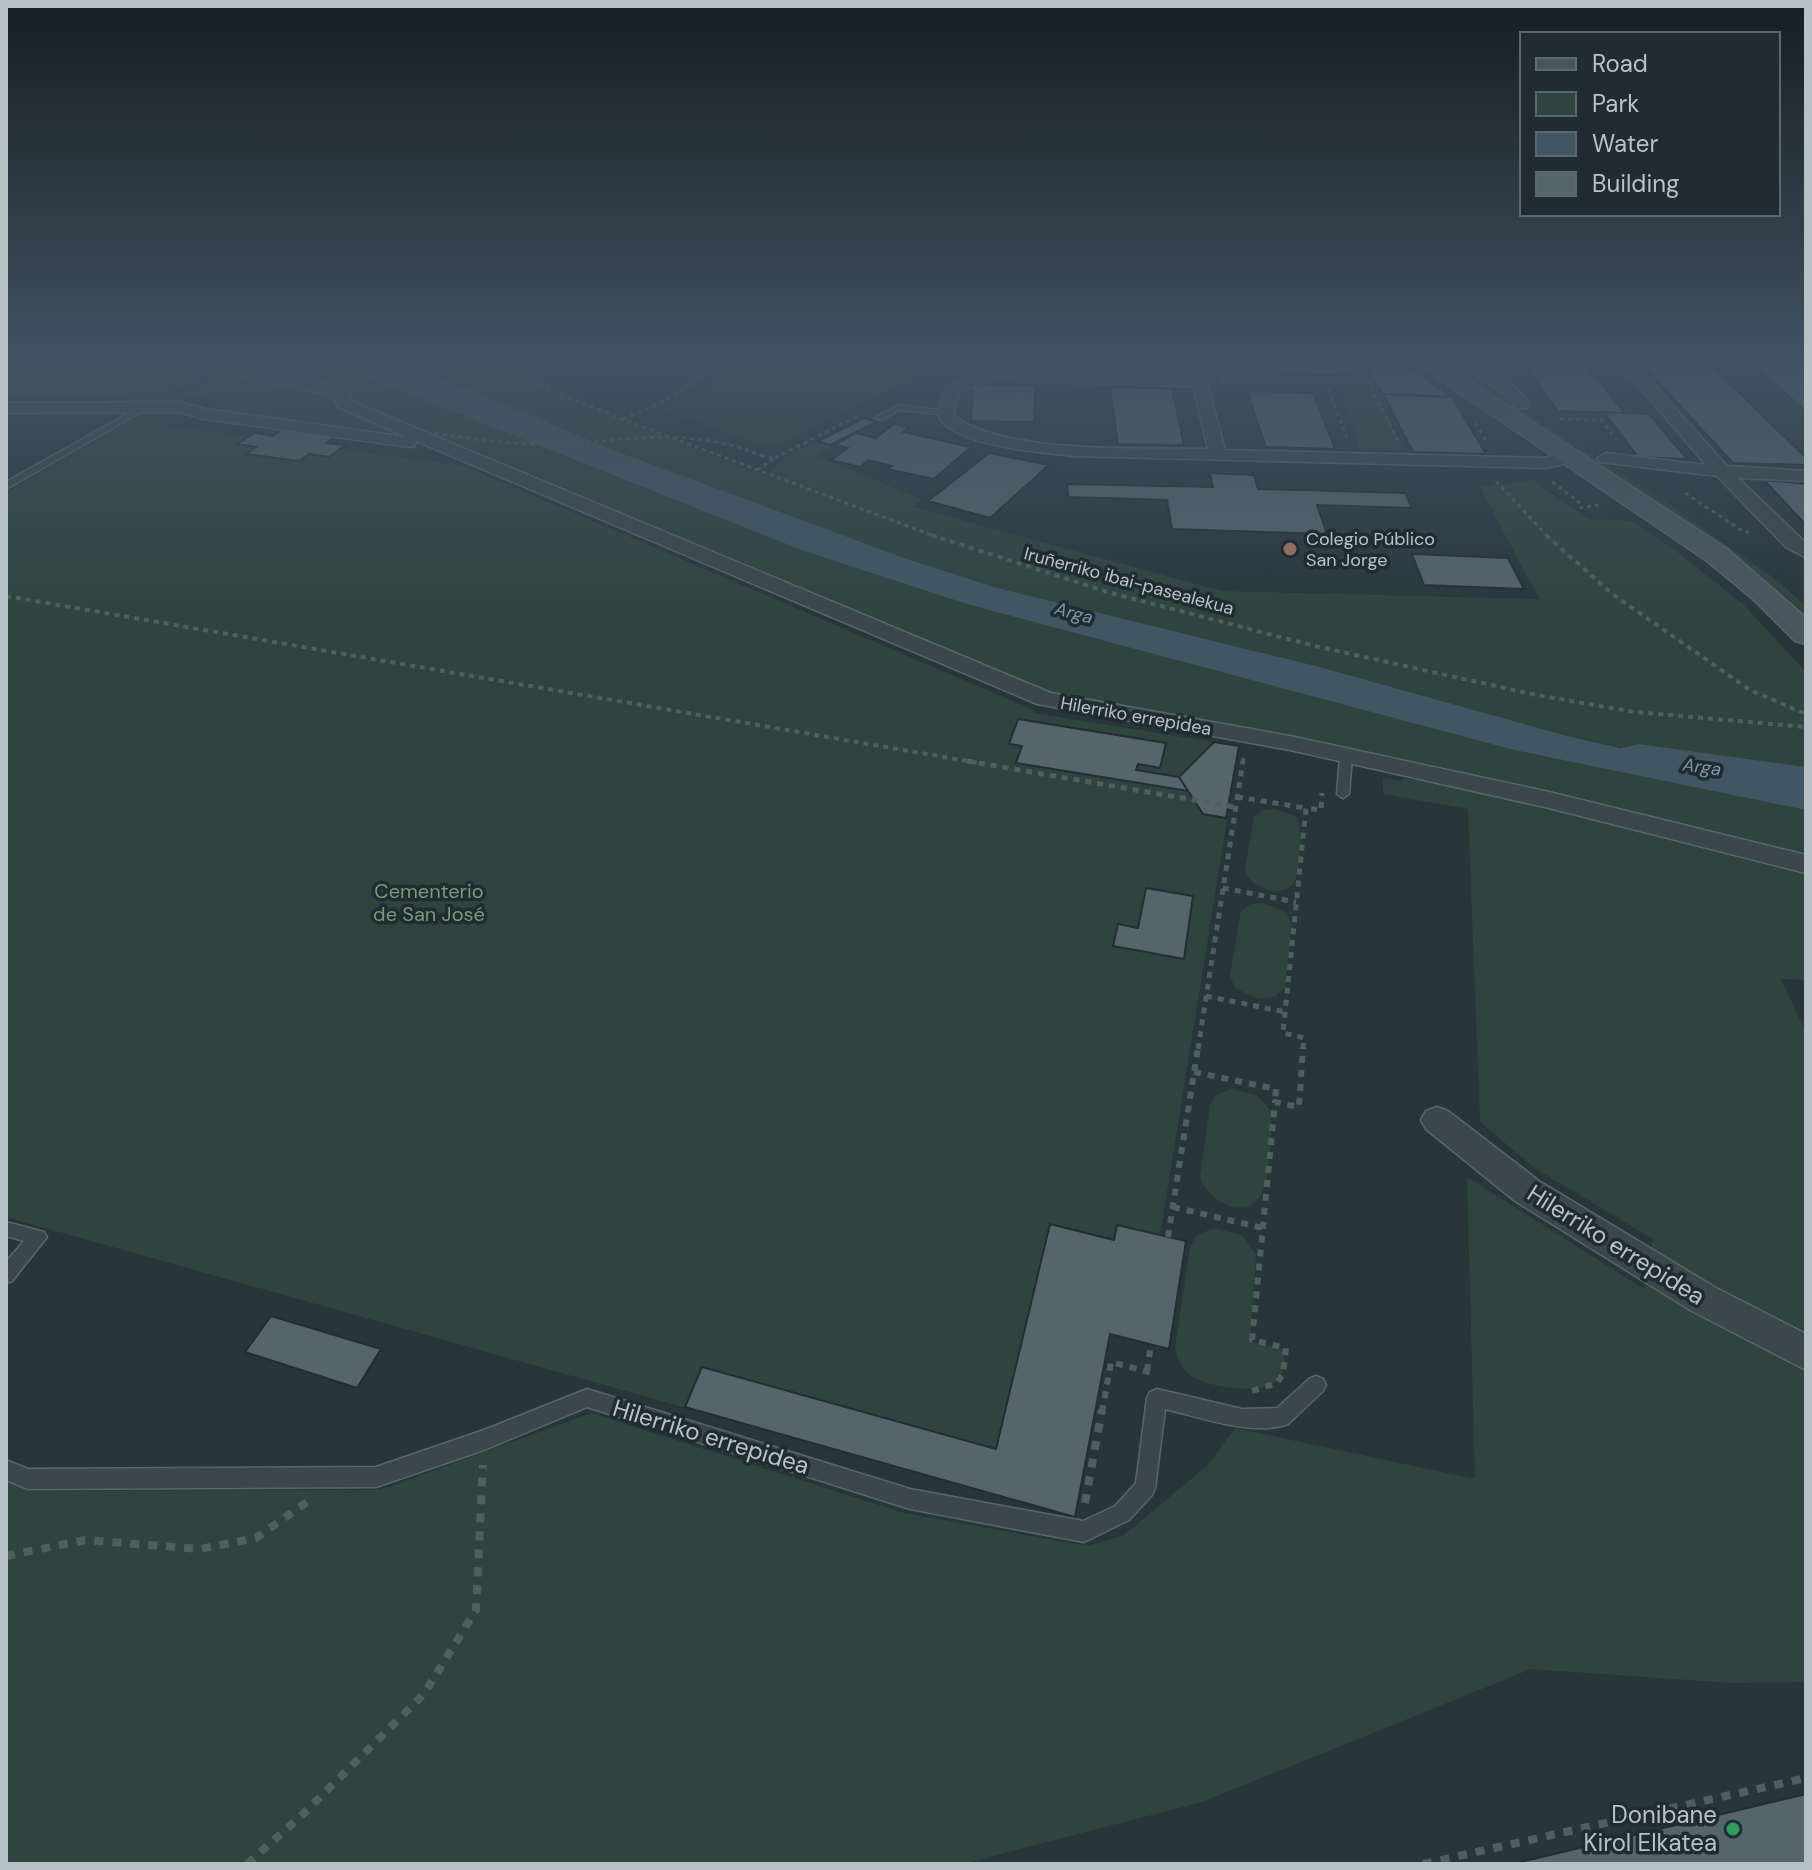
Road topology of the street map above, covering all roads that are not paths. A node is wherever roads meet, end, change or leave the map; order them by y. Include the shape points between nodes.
1 (80, 444) edge
2 (427, 444) edge
3 (445, 444) edge
4 (1031, 444) edge
5 (1216, 444) edge
6 (1552, 444) edge
7 (1600, 444) edge
8 (1699, 444) edge
9 (454, 448) junction
10 (1562, 451) junction
11 (1613, 451) junction
12 (1218, 455) junction
13 (1724, 472) junction
14 (1806, 476) edge
15 (6, 486) edge
16 (1806, 552) edge
17 (1783, 576) dead end
18 (1806, 635) edge
19 (1346, 757) junction
20 (1343, 794) dead end
21 (1806, 864) edge
22 (1437, 1120) dead end
23 (6, 1229) edge
24 (6, 1275) edge
25 (1806, 1353) edge
26 (1316, 1385) dead end
27 (6, 1470) edge

1 - 15 lane
2 - 9 street, Hilerriko errepidea
3 - 9 street, Hilerriko errepidea
4 - 12 street via 1073,451
5 - 12 street
6 - 10 main road
7 - 11 main road
8 - 13 street
9 - 19 street, Hilerriko errepidea via 1045,699
10 - 12 street via 1558,460 1545,463
10 - 18 main road via 1717,555
11 - 13 street
11 - 17 main road
13 - 14 street
13 - 16 street
19 - 20 lane
19 - 21 street, Hilerriko errepidea via 1549,800
22 - 25 street, Hilerriko errepidea via 1527,1191 1703,1299
23 - 24 lane via 38,1237
26 - 27 lane, Hilerriko errepidea via 1281,1417 1242,1418 1157,1398 1145,1488 1122,1513 1084,1532 910,1499 587,1398 376,1477 28,1479

